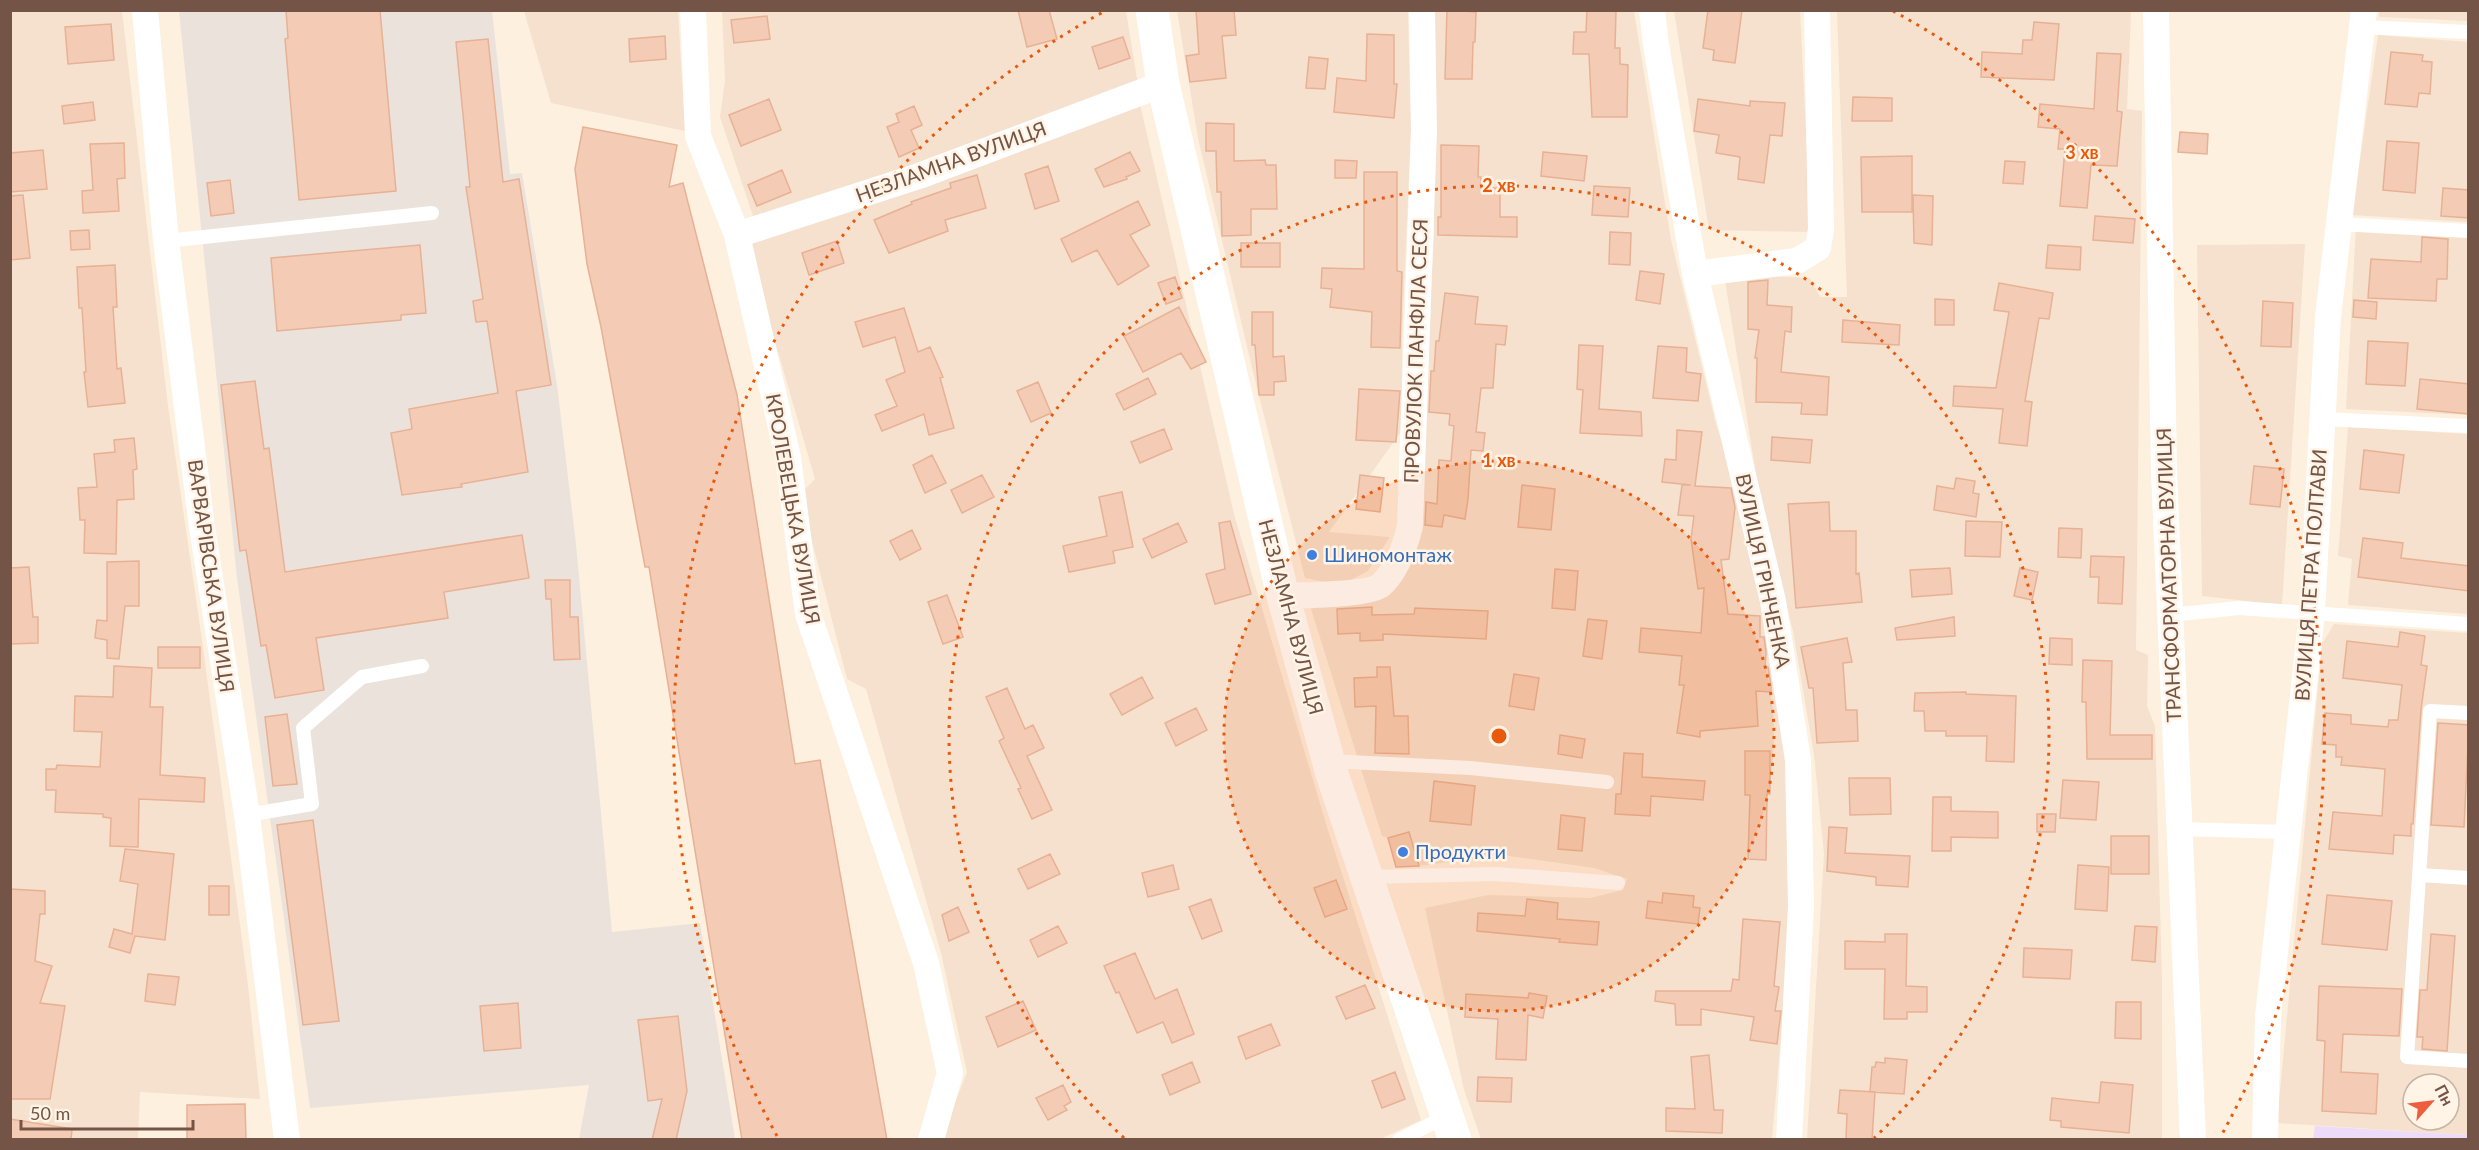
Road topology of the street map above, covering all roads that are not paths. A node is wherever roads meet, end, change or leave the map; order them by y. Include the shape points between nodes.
1 (145, 10) edge
2 (693, 10) edge
3 (1152, 10) edge
4 (1422, 10) edge
5 (1652, 10) edge
6 (1817, 10) edge
7 (2157, 10) edge
8 (2363, 19) edge
9 (2469, 32) edge
10 (1163, 84) junction
11 (432, 213) dead end
12 (2339, 224) junction
13 (2469, 231) edge
14 (737, 235) junction
15 (166, 241) junction
16 (1695, 274) junction
17 (2323, 419) junction
18 (2469, 426) edge
19 (1283, 596) junction
20 (2312, 612) junction
21 (2170, 615) junction
22 (2469, 624) edge
23 (422, 666) dead end
24 (2469, 713) edge
25 (1329, 761) junction
26 (1607, 782) dead end
27 (247, 815) junction
28 (2178, 829) junction
29 (2288, 832) junction
30 (2419, 875) junction
31 (1367, 877) junction
32 (2469, 878) edge
33 (1618, 883) dead end
34 (2469, 1061) edge
35 (1451, 1128) edge
36 (287, 1140) edge
37 (931, 1140) edge
38 (1399, 1140) edge
39 (1789, 1140) edge
40 (2193, 1140) edge
41 (2265, 1140) edge

1 - 15 street, ВАРВАРІВСЬКА ВУЛИЦЯ
2 - 14 street, КРОЛЕВЕЦЬКА ВУЛИЦЯ via 698,136
3 - 10 street, НЕЗЛАМНА ВУЛИЦЯ
4 - 19 street, ПРОВУЛОК ПАНФІЛА СЕСЯ via 1424,131 1410,526 1404,549 1380,586 1359,592
5 - 16 street, ВУЛИЦЯ ГРІНЧЕНКА
6 - 16 street via 1821,229 1818,248 1797,261
7 - 21 street, ТРАНСФОРМАТОРНА ВУЛИЦЯ
8 - 9 lane
8 - 12 street, ВУЛИЦЯ ПЕТРА ПОЛТАВИ
10 - 14 street, НЕЗЛАМНА ВУЛИЦЯ via 919,176
10 - 19 street, НЕЗЛАМНА ВУЛИЦЯ
11 - 15 lane
12 - 13 lane
12 - 17 street, ВУЛИЦЯ ПЕТРА ПОЛТАВИ via 2328,317
14 - 37 street, КРОЛЕВЕЦЬКА ВУЛИЦЯ via 788,458 808,614 926,963 950,1073
15 - 27 street, ВАРВАРІВСЬКА ВУЛИЦЯ via 202,527
16 - 39 street, ВУЛИЦЯ ГРІНЧЕНКА via 1773,601 1798,760 1801,906
17 - 18 lane
17 - 20 street, ВУЛИЦЯ ПЕТРА ПОЛТАВИ
19 - 25 street, НЕЗЛАМНА ВУЛИЦЯ
20 - 21 lane via 2239,608
20 - 22 lane
20 - 29 street, ВУЛИЦЯ ПЕТРА ПОЛТАВИ
21 - 28 street, ТРАНСФОРМАТОРНА ВУЛИЦЯ
23 - 27 lane via 362,677 303,728 312,804
24 - 30 lane via 2430,711
25 - 26 lane via 1470,768
25 - 31 street, НЕЗЛАМНА ВУЛИЦЯ
27 - 36 street, ВАРВАРІВСЬКА ВУЛИЦЯ
28 - 29 lane
28 - 40 street, ТРАНСФОРМАТОРНА ВУЛИЦЯ
29 - 41 street, ВУЛИЦЯ ПЕТРА ПОЛТАВИ via 2268,1017
30 - 32 lane
30 - 34 lane via 2407,1057
31 - 33 lane via 1495,874
31 - 35 street, НЕЗЛАМНА ВУЛИЦЯ
35 - 38 lane

